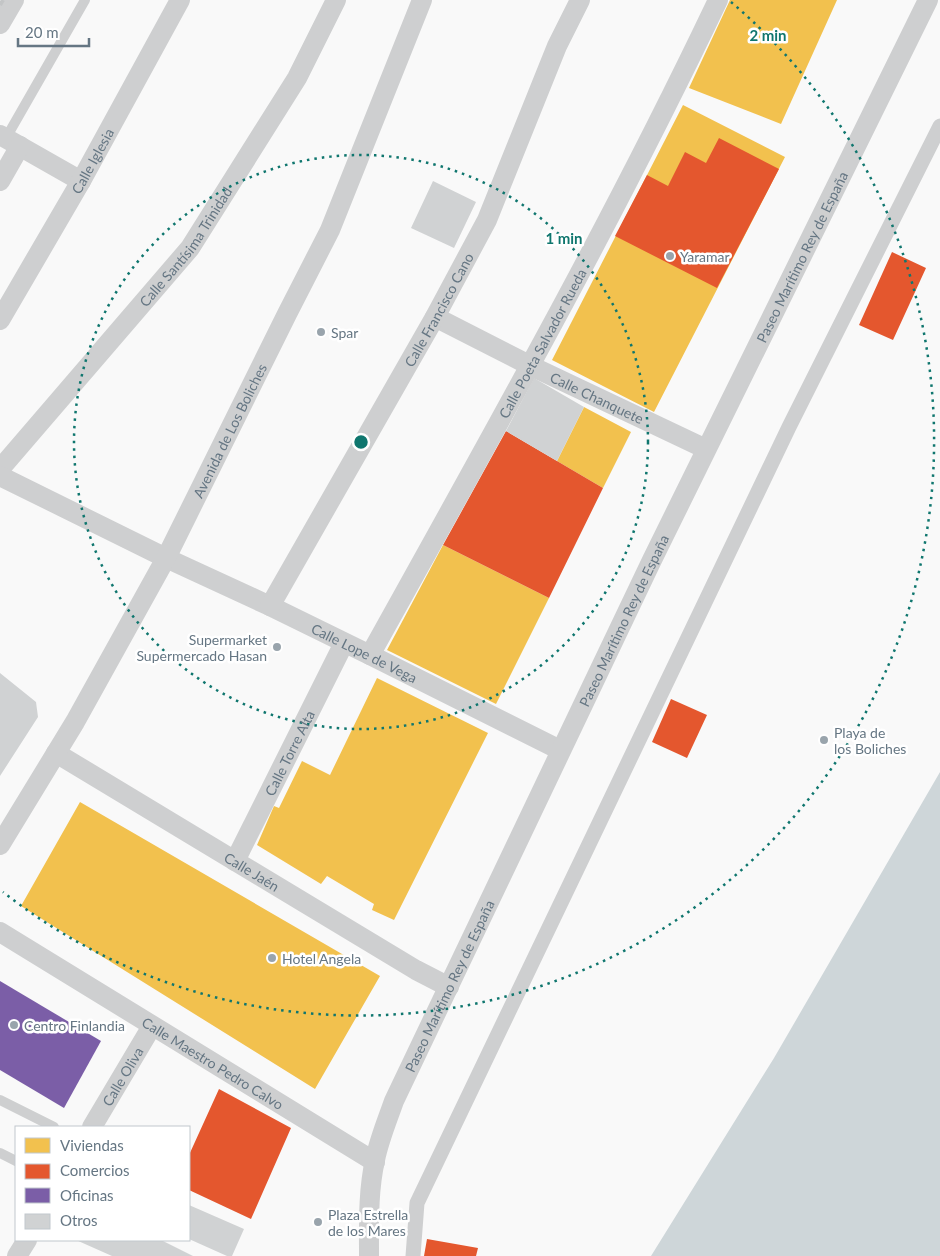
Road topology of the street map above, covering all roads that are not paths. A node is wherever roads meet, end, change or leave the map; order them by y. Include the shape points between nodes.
1 (14, 0) edge
2 (85, 0) edge
3 (180, 0) edge
4 (336, 0) edge
5 (422, 0) edge
6 (580, 0) edge
7 (718, 0) edge
8 (928, 0) edge
9 (0, 24) edge
10 (940, 126) edge
11 (9, 140) edge
12 (0, 181) edge
13 (81, 181) junction
14 (435, 316) junction
15 (0, 320) edge
16 (531, 366) junction
17 (706, 449) junction
18 (0, 469) edge
19 (0, 476) edge
20 (166, 558) junction
21 (270, 606) junction
22 (344, 643) junction
23 (370, 654) junction
24 (560, 750) junction
25 (56, 753) junction
26 (0, 845) edge
27 (235, 861) junction
28 (0, 932) edge
29 (449, 987) junction
30 (152, 1026) junction
31 (0, 1100) edge
32 (52, 1126) edge
33 (93, 1126) edge
34 (0, 1153) edge
35 (15, 1161) edge
36 (374, 1162) junction
37 (26, 1241) edge
38 (17, 1256) edge
39 (370, 1256) edge
40 (413, 1256) edge

1 - 9 street
2 - 11 lane
3 - 13 street, Calle Iglesia
4 - 18 street, Calle Santísima Trinidad via 297,78 190,248
5 - 20 street, Avenida de Los Boliches via 330,230
6 - 14 street, Calle Francisco Cano via 557,46 487,220
7 - 16 street, Calle Poeta Salvador Rueda via 674,93
8 - 17 street, Paseo Marítimo Rey de España
10 - 40 street via 789,427 417,1203
11 - 12 street
11 - 13 street
13 - 15 street, Calle Iglesia
14 - 16 street, Calle Chanquete
14 - 21 street, Calle Francisco Cano
16 - 17 street, Calle Chanquete
16 - 23 street, Calle Poeta Salvador Rueda
17 - 24 street, Paseo Marítimo Rey de España
19 - 20 street, Calle Lope de Vega
20 - 21 street, Calle Lope de Vega
20 - 25 street, Avenida de Los Boliches
21 - 22 street, Calle Lope de Vega
22 - 23 street, Calle Lope de Vega
22 - 27 street, Calle Torre Alta
23 - 24 street, Calle Lope de Vega
24 - 29 street, Paseo Marítimo Rey de España
25 - 26 street, Avenida de Los Boliches
25 - 27 street, Calle Jaén
27 - 29 street, Calle Jaén
28 - 30 street, Calle Maestro Pedro Calvo
29 - 36 street, Paseo Marítimo Rey de España via 394,1101
30 - 33 street, Calle Oliva
30 - 36 street, Calle Maestro Pedro Calvo
31 - 32 lane
34 - 35 lane
36 - 39 street, Paseo Marítimo Rey de España
37 - 38 street

